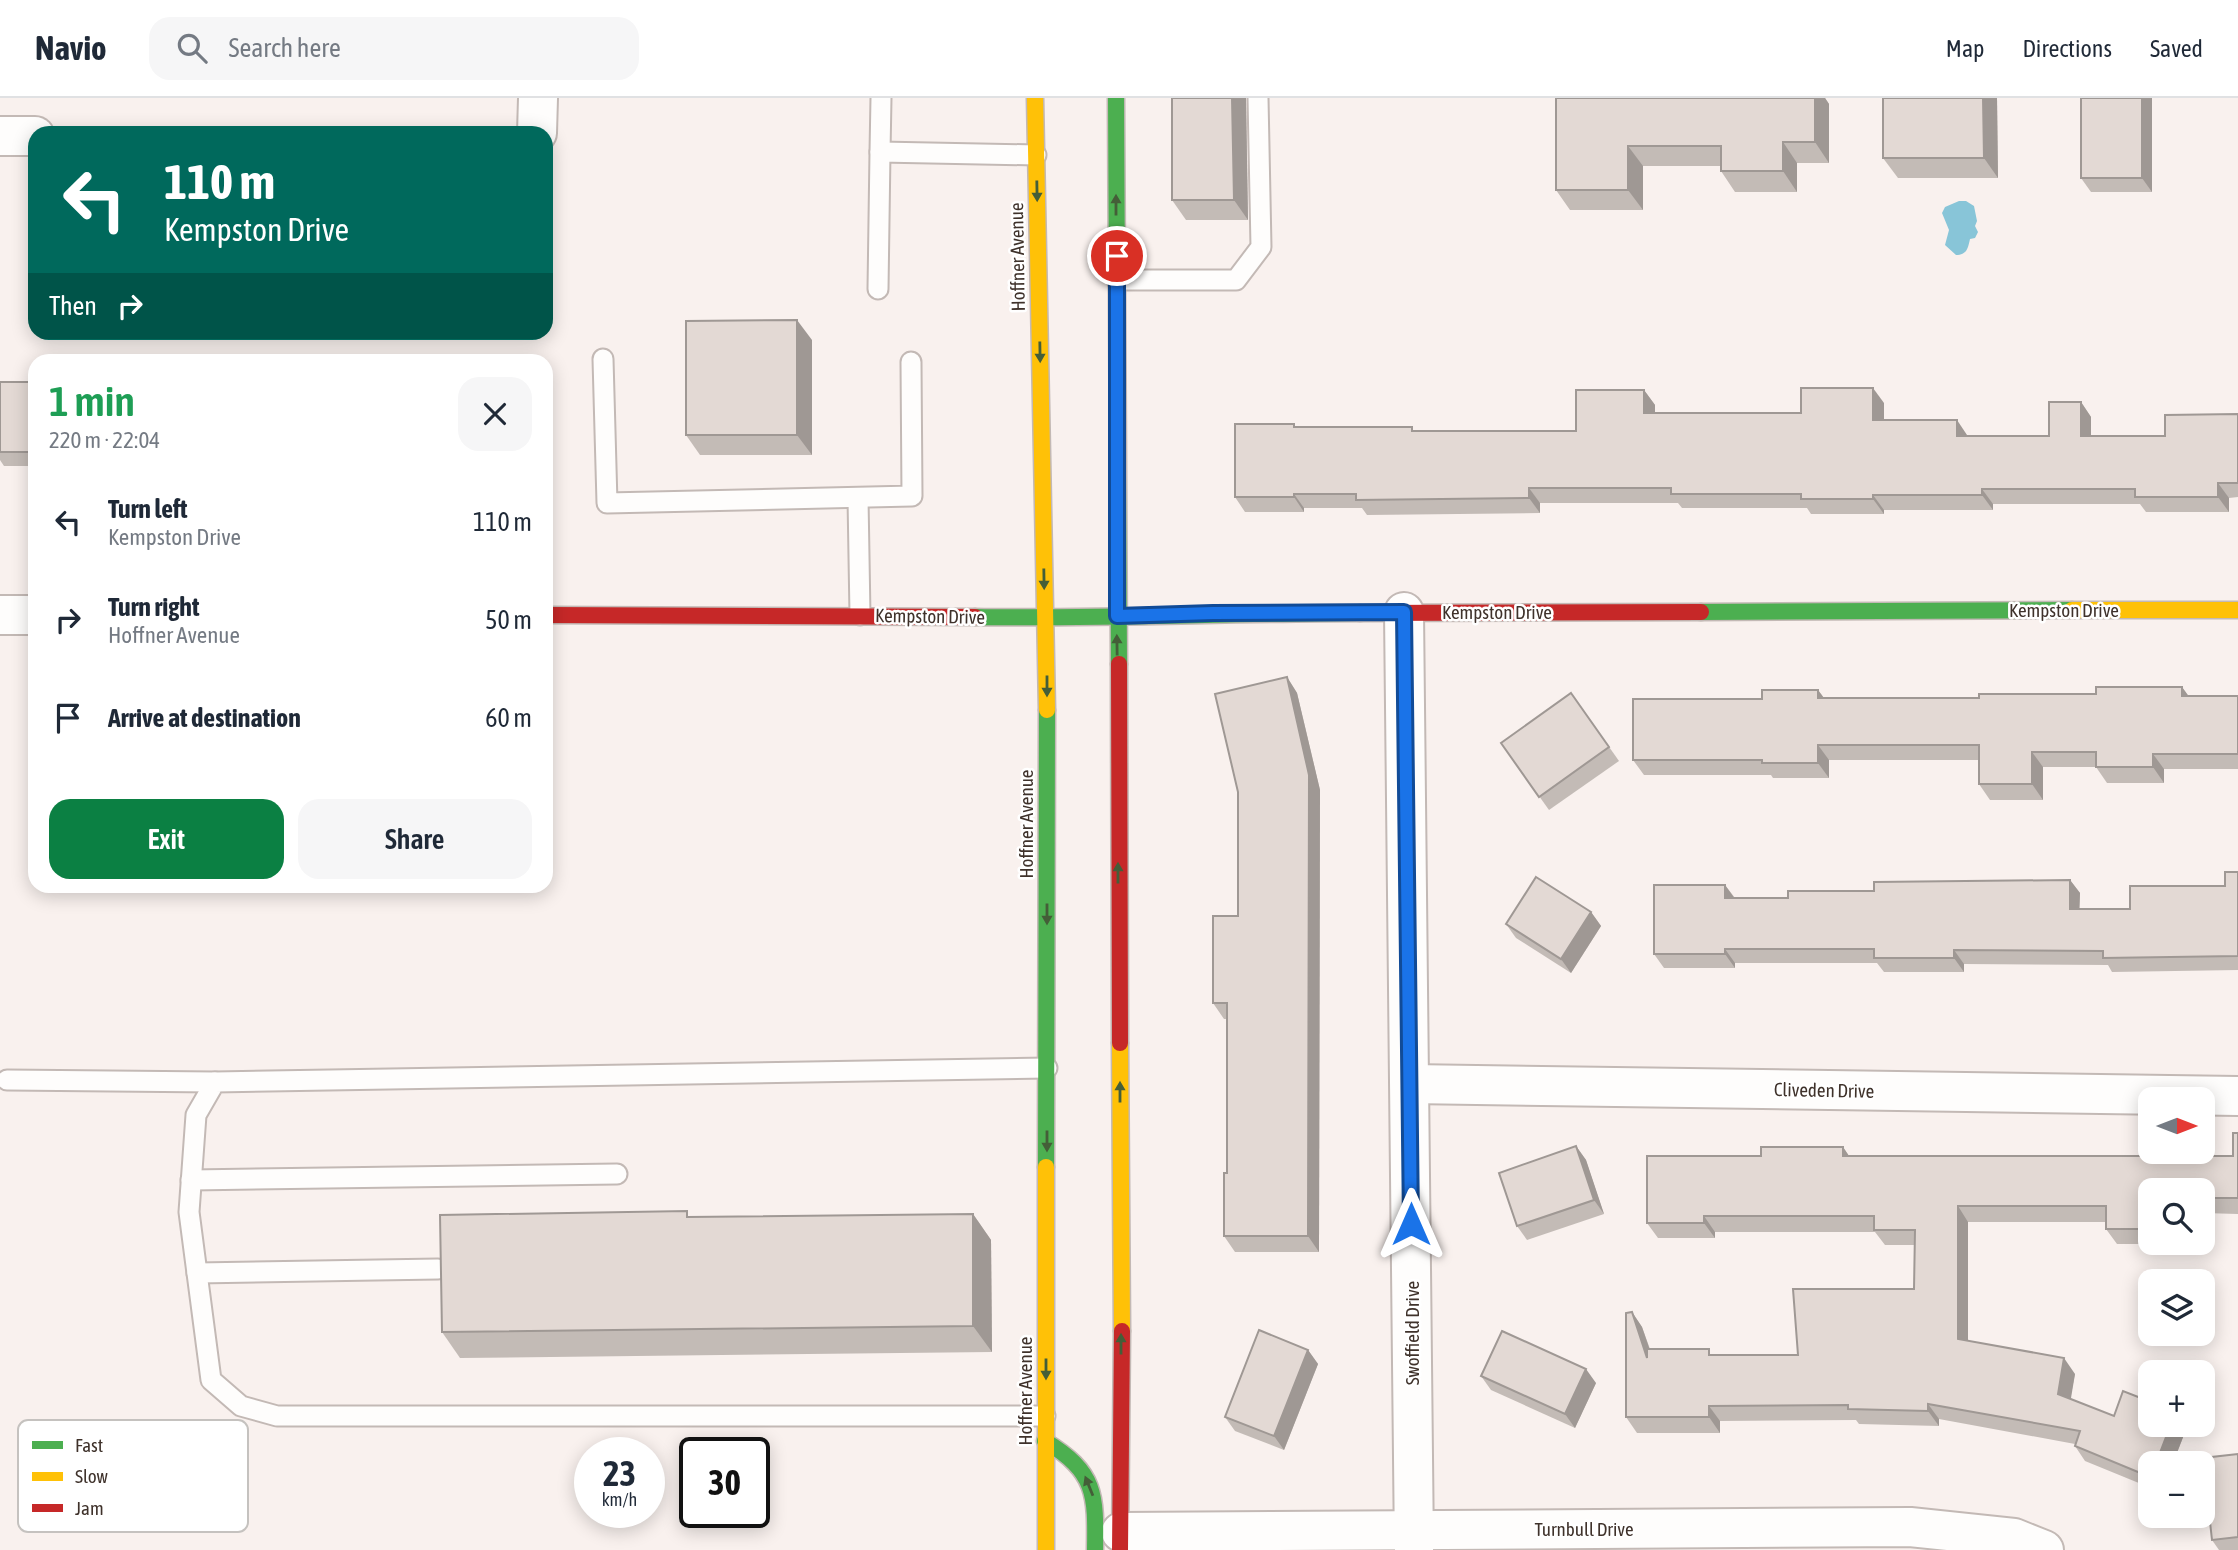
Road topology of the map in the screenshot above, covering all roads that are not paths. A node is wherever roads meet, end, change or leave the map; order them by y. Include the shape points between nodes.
1 (538, 98) edge
2 (881, 98) edge
3 (1035, 98) edge
4 (1116, 98) edge
5 (1258, 98) edge
6 (537, 126) edge
7 (0, 136) edge
8 (28, 136) edge
9 (880, 152) junction
10 (1037, 155) junction
11 (1117, 280) junction
12 (878, 289) dead end
13 (603, 359) dead end
14 (911, 362) dead end
15 (859, 498) junction
16 (2238, 610) edge
17 (1404, 612) junction
18 (0, 615) edge
19 (28, 615) edge
20 (553, 615) edge
21 (860, 615) junction
22 (1117, 616) junction
23 (1045, 618) junction
24 (1047, 1068) junction
25 (7, 1080) dead end
26 (215, 1083) junction
27 (1410, 1084) junction
28 (2238, 1096) edge
29 (617, 1174) dead end
30 (191, 1180) junction
31 (438, 1269) edge
32 (197, 1273) junction
33 (1045, 1416) junction
34 (1045, 1441) junction
35 (1414, 1540) edge
36 (1112, 1544) edge
37 (1046, 1550) edge
38 (2044, 1550) edge

1 - 6 street
2 - 9 lane
3 - 10 main road, Hoffner Avenue
11 -> 4 main road
5 - 11 lane via 1261,247 1236,279
7 - 8 street
9 - 10 lane
9 - 12 lane
10 -> 23 main road, Hoffner Avenue
11 - 22 main road
13 - 15 lane via 607,503
14 - 15 lane via 912,496
15 - 21 lane
16 - 17 main road, Kempston Drive
17 - 22 main road, Kempston Drive
17 - 27 street, Swoffield Drive
18 - 19 street
20 - 21 main road, Kempston Drive
21 - 23 main road, Kempston Drive
22 - 23 main road, Kempston Drive
36 -> 22 main road via 1122,1398
23 -> 24 main road, Hoffner Avenue
24 - 26 lane
24 -> 33 main road, Hoffner Avenue
25 - 26 lane
26 - 30 lane via 196,1115
27 - 28 street, Cliveden Drive
27 - 35 street, Swoffield Drive
29 - 30 lane
30 - 32 lane
31 - 32 lane
32 - 33 lane via 211,1380 241,1406 278,1416
33 - 34 main road, Hoffner Avenue
36 -> 34 main road via 1090,1485 1076,1462
34 - 37 main road, Hoffner Avenue
35 - 36 street, Turnbull Drive
35 - 38 street, Turnbull Drive via 1910,1527 2014,1538

